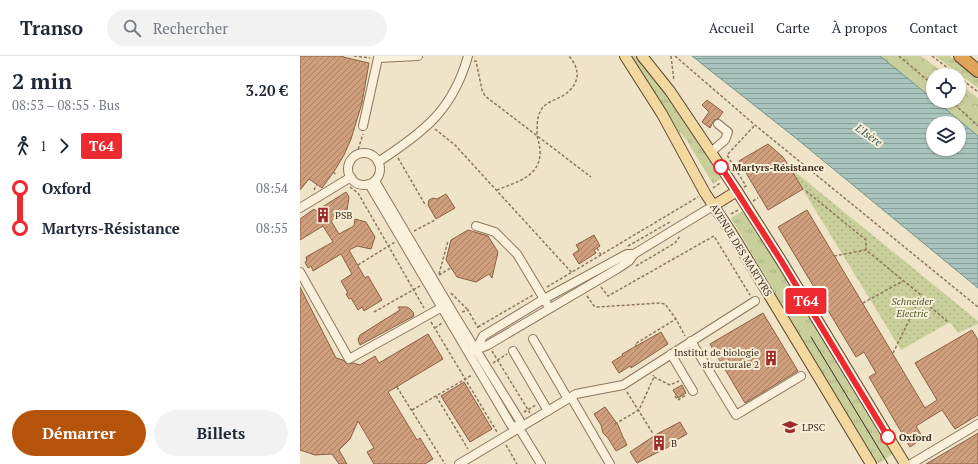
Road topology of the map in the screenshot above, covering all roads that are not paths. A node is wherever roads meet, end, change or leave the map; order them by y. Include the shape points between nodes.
1 (418, 56) edge
2 (625, 56) edge
3 (642, 56) edge
4 (960, 56) edge
5 (468, 58) edge
6 (978, 71) edge
7 (718, 124) dead end
8 (364, 129) road end
9 (711, 152) junction
10 (378, 162) junction
11 (348, 174) junction
12 (372, 182) junction
13 (737, 191) junction
14 (713, 206) junction
15 (300, 208) edge
16 (476, 226) dead end
17 (634, 254) junction
18 (300, 272) edge
19 (544, 299) junction
20 (754, 301) road end
21 (445, 305) junction
22 (550, 308) junction
23 (533, 339) dead end
24 (690, 342) junction
25 (477, 348) junction
26 (513, 351) road end
27 (469, 354) junction
28 (671, 354) junction
29 (801, 376) dead end
30 (692, 391) road end
31 (569, 398) junction
32 (548, 411) junction
33 (978, 424) edge
34 (519, 428) junction
35 (460, 464) edge
36 (541, 464) edge
37 (610, 464) edge
38 (871, 464) edge
39 (905, 464) edge
40 (912, 464) edge

1 - 8 lane via 378,58
2 - 14 main road, AVENUE DES MARTYRS via 662,114
3 - 9 main road via 670,91
4 - 6 highway
5 - 10 lane via 454,94 443,108 429,124
7 - 9 lane via 728,132 720,146
9 - 13 main road
10 - 11 lane via 373,156 357,155 349,164
10 - 12 lane via 380,170
11 - 12 lane via 362,185
11 - 15 lane
12 - 21 lane via 404,237 433,278
13 - 14 main road
13 - 39 main road
14 - 17 lane
14 - 38 main road, AVENUE DES MARTYRS
16 - 19 lane via 495,232 517,254
17 - 19 lane via 627,254
17 - 22 lane via 629,261
18 - 21 lane via 349,359
19 - 22 lane
19 - 25 lane via 483,336
20 - 24 lane
21 - 25 lane
21 - 27 lane
22 - 25 lane via 488,345
23 - 31 lane
24 - 28 lane
24 - 29 lane via 736,415
25 - 27 lane
25 - 34 lane via 520,421
26 - 32 lane
27 - 34 lane via 511,425
28 - 30 lane
28 - 31 lane via 623,385 576,394
31 - 32 lane
31 - 37 lane
32 - 34 lane
33 - 40 lane
34 - 35 lane
34 - 36 lane

